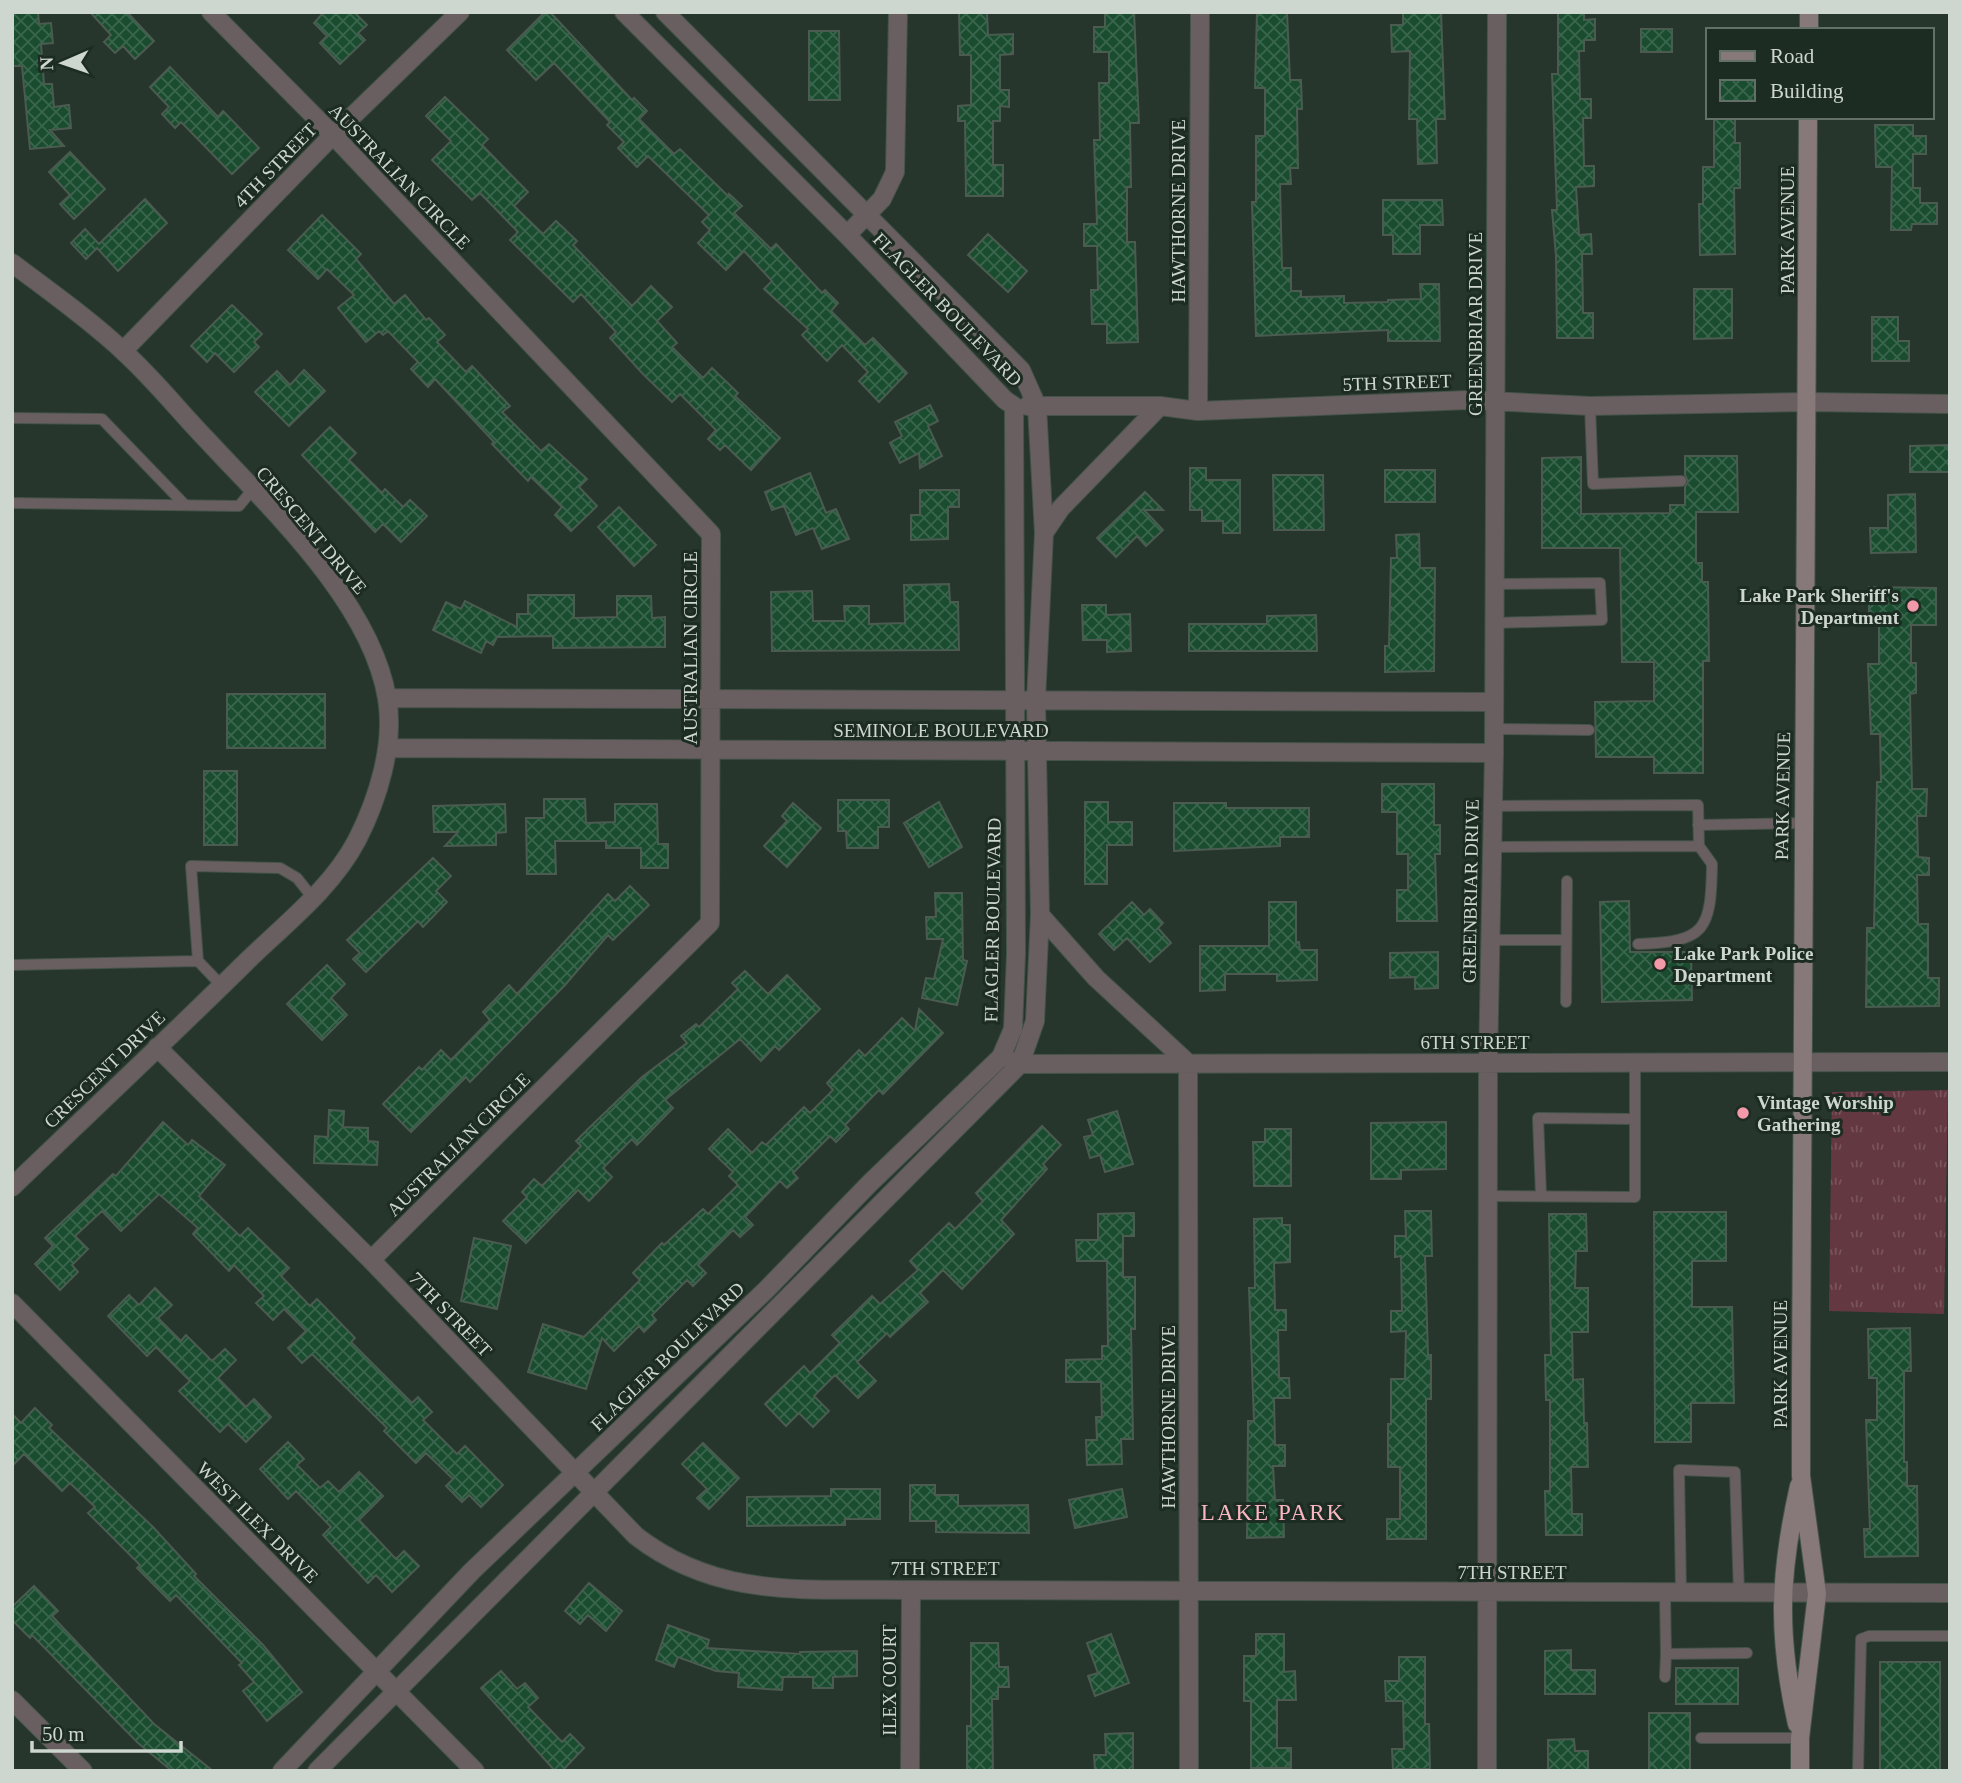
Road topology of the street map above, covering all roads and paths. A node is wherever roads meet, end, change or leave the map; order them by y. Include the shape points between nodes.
1 (211, 12) edge
2 (460, 12) edge
3 (624, 12) edge
4 (665, 12) edge
5 (898, 12) edge
6 (1200, 12) edge
7 (1497, 12) edge
8 (1808, 119) edge
9 (333, 135) junction
10 (868, 213) junction
11 (847, 234) junction
12 (12, 263) edge
13 (123, 351) junction
14 (1808, 402) junction
15 (1495, 403) junction
16 (1950, 404) edge
17 (1014, 406) junction
18 (1037, 406) junction
19 (1160, 406) junction
20 (1590, 406) junction
21 (1198, 411) junction
22 (12, 418) edge
23 (1681, 481) dead end
24 (253, 489) junction
25 (12, 503) edge
26 (185, 505) junction
27 (1044, 533) junction
28 (1494, 584) junction
29 (1494, 623) junction
30 (387, 698) junction
31 (709, 699) junction
32 (1016, 700) junction
33 (1036, 700) junction
34 (1494, 702) junction
35 (1494, 729) junction
36 (1589, 730) dead end
37 (387, 748) junction
38 (710, 750) junction
39 (1015, 752) junction
40 (1037, 752) junction
41 (1494, 753) junction
42 (1492, 806) junction
43 (1803, 823) junction
44 (1698, 825) junction
45 (1699, 846) junction
46 (1492, 847) junction
47 (1567, 881) dead end
48 (312, 897) junction
49 (1040, 915) junction
50 (1490, 940) junction
51 (1566, 940) junction
52 (1638, 944) dead end
53 (198, 961) junction
54 (12, 965) edge
55 (222, 986) junction
56 (1566, 1002) dead end
57 (157, 1047) junction
58 (1001, 1057) junction
59 (1950, 1062) edge
60 (1188, 1063) junction
61 (1488, 1063) junction
62 (1636, 1063) junction
63 (1801, 1063) junction
64 (1020, 1064) junction
65 (1635, 1119) junction
66 (12, 1187) edge
67 (1541, 1195) junction
68 (1487, 1196) junction
69 (371, 1260) junction
70 (12, 1303) edge
71 (575, 1475) junction
72 (1801, 1476) junction
73 (593, 1494) junction
74 (911, 1590) junction
75 (1190, 1591) junction
76 (1487, 1593) junction
77 (1673, 1593) junction
78 (1739, 1593) junction
79 (1950, 1593) edge
80 (1783, 1594) junction
81 (1817, 1594) junction
82 (1950, 1636) edge
83 (1747, 1653) dead end
84 (1666, 1654) junction
85 (376, 1672) junction
86 (1665, 1677) dead end
87 (397, 1692) junction
88 (12, 1700) edge
89 (1701, 1738) dead end
90 (1800, 1738) junction
91 (83, 1771) edge
92 (282, 1771) edge
93 (317, 1771) edge
94 (475, 1771) edge
95 (910, 1771) edge
96 (1189, 1771) edge
97 (1487, 1771) edge
98 (1800, 1771) edge
99 (1858, 1771) edge

1 - 9 street, AUSTRALIAN CIRCLE
2 - 9 street, 4TH STREET
3 - 11 street, FLAGLER BOULEVARD
4 - 10 street, FLAGLER BOULEVARD
5 - 10 street via 895,172
6 - 21 street, HAWTHORNE DRIVE
7 - 15 street, GREENBRIAR DRIVE
8 - 14 street, PARK AVENUE
9 - 13 street, 4TH STREET
9 - 31 street, AUSTRALIAN CIRCLE via 711,534
10 - 11 street
10 - 18 street, FLAGLER BOULEVARD via 1020,370
11 - 17 street, FLAGLER BOULEVARD
12 - 13 street, CRESCENT DRIVE
13 - 24 street, CRESCENT DRIVE
14 - 16 street, 5TH STREET
14 - 20 street, 5TH STREET
14 - 43 street, PARK AVENUE
15 - 20 street, 5TH STREET
15 - 21 street, 5TH STREET via 1468,400
15 - 28 street, GREENBRIAR DRIVE
17 - 18 street, 5TH STREET
17 - 32 street, FLAGLER BOULEVARD
18 - 19 street, 5TH STREET
18 - 27 street, FLAGLER BOULEVARD
19 - 21 street, 5TH STREET
19 - 27 street via 1061,508
20 - 23 lane via 1593,484
22 - 26 lane via 102,419
24 - 26 lane via 239,506
24 - 30 street, CRESCENT DRIVE via 348,603 364,631
25 - 26 lane
27 - 33 street, FLAGLER BOULEVARD
28 - 29 street, GREENBRIAR DRIVE
28 - 29 lane via 1600,583 1602,620
29 - 34 street, GREENBRIAR DRIVE
30 - 31 street, SEMINOLE BOULEVARD
30 - 37 street, CRESCENT DRIVE
31 - 32 street, SEMINOLE BOULEVARD
31 - 38 street, AUSTRALIAN CIRCLE
32 - 33 street, SEMINOLE BOULEVARD
32 - 39 street, FLAGLER BOULEVARD
33 - 34 street, SEMINOLE BOULEVARD
33 - 40 street, FLAGLER BOULEVARD
34 - 35 street, GREENBRIAR DRIVE
35 - 36 lane
35 - 41 street, GREENBRIAR DRIVE
37 - 38 street, SEMINOLE BOULEVARD
37 - 48 street, CRESCENT DRIVE via 370,812 356,841
38 - 39 street, SEMINOLE BOULEVARD
38 - 69 street, AUSTRALIAN CIRCLE via 710,923
39 - 40 street, SEMINOLE BOULEVARD
39 - 58 street, FLAGLER BOULEVARD via 1013,1029
40 - 41 street, SEMINOLE BOULEVARD
40 - 49 street, FLAGLER BOULEVARD
41 - 42 street, GREENBRIAR DRIVE
42 - 44 lane via 1698,805
42 - 46 street, GREENBRIAR DRIVE
43 - 44 lane
43 - 63 street, PARK AVENUE
44 - 45 lane
45 - 46 lane
45 - 52 lane via 1712,864 1707,918 1692,938
46 - 50 street, GREENBRIAR DRIVE
47 - 51 lane
48 - 53 lane via 297,878 279,868 191,866
48 - 55 street, CRESCENT DRIVE
49 - 60 street via 1096,978
49 - 64 street, FLAGLER BOULEVARD via 1035,1021
50 - 51 lane
50 - 61 street, GREENBRIAR DRIVE
51 - 56 lane
53 - 54 lane
53 - 55 lane
55 - 57 street, CRESCENT DRIVE
57 - 66 street, CRESCENT DRIVE
57 - 69 street, 7TH STREET
58 - 64 street, 6TH STREET
58 - 71 street, FLAGLER BOULEVARD
59 - 63 street, 6TH STREET
60 - 61 street, 6TH STREET
60 - 64 street, 6TH STREET
60 - 75 street, HAWTHORNE DRIVE
61 - 62 street, 6TH STREET
61 - 68 street, GREENBRIAR DRIVE
62 - 63 street, 6TH STREET
62 - 65 lane
63 - 72 street, PARK AVENUE
64 - 73 street, FLAGLER BOULEVARD
65 - 67 lane via 1634,1197
65 - 67 lane via 1538,1118
67 - 68 lane
68 - 76 street, GREENBRIAR DRIVE
69 - 71 street, 7TH STREET
70 - 85 street, WEST ILEX DRIVE
71 - 73 street, 7TH STREET
71 - 85 street, FLAGLER BOULEVARD via 472,1571
72 - 80 street, PARK AVENUE via 1788,1535
72 - 81 street, PARK AVENUE
73 - 74 street, 7TH STREET via 651,1547 717,1579 757,1587
73 - 87 street, FLAGLER BOULEVARD
74 - 75 street, 7TH STREET
74 - 95 street, ILEX COURT
75 - 76 street, 7TH STREET
75 - 96 street, HAWTHORNE DRIVE
76 - 77 street, 7TH STREET
76 - 97 street, GREENBRIAR DRIVE
77 - 78 street, 7TH STREET
77 - 78 lane via 1679,1470 1735,1472
77 - 84 lane
78 - 80 street, 7TH STREET
79 - 81 street, 7TH STREET
80 - 81 street, 7TH STREET
80 - 90 street, PARK AVENUE via 1785,1674
81 - 90 street, PARK AVENUE
82 - 99 lane via 1861,1639
83 - 84 lane
84 - 86 lane
85 - 87 street, WEST ILEX DRIVE
85 - 92 street, FLAGLER BOULEVARD
87 - 93 street, FLAGLER BOULEVARD
87 - 94 street, WEST ILEX DRIVE
88 - 91 street
89 - 90 lane
90 - 98 street, PARK AVENUE

